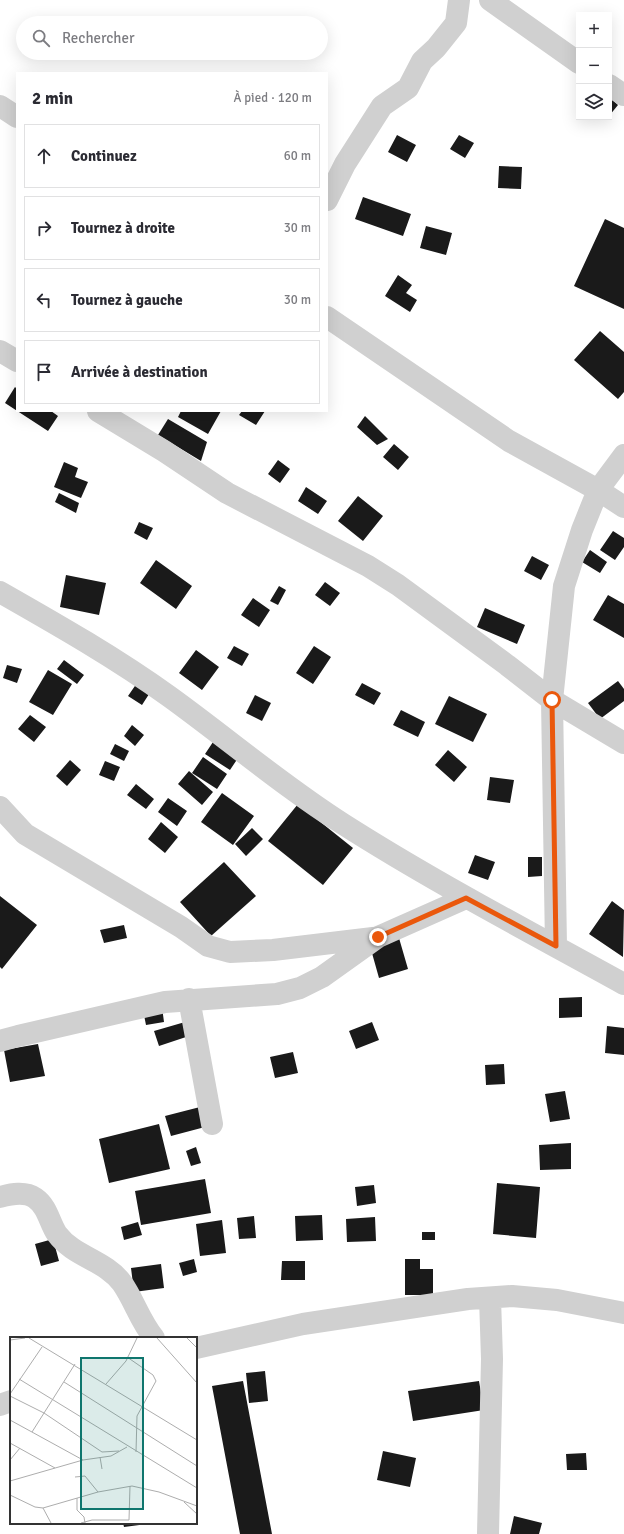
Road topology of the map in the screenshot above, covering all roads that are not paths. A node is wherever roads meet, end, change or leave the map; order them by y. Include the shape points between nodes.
1 (459, 0) edge
2 (490, 0) edge
3 (576, 61) edge
4 (612, 87) edge
5 (624, 95) edge
6 (0, 106) edge
7 (16, 116) edge
8 (328, 198) edge
9 (328, 318) edge
10 (0, 351) edge
11 (16, 360) edge
12 (100, 412) edge
13 (624, 455) edge
14 (598, 490) junction
15 (624, 507) edge
16 (0, 592) edge
17 (552, 700) junction
18 (624, 743) edge
19 (0, 806) edge
20 (466, 898) junction
21 (378, 937) junction
22 (556, 946) junction
23 (624, 984) edge
24 (189, 999) junction
25 (6, 1034) edge
26 (212, 1124) dead end
27 (0, 1197) edge
28 (490, 1298) junction
29 (624, 1313) edge
30 (153, 1337) edge
31 (197, 1348) edge
32 (10, 1401) edge
33 (0, 1405) edge
34 (488, 1534) edge

1 - 8 street via 456,23 422,61 408,88 382,106 345,164
2 - 3 street
4 - 5 street
6 - 7 street
9 - 14 street via 509,441
10 - 11 street
12 - 17 street via 227,493 374,570
13 - 14 street
14 - 15 street
14 - 17 street via 564,586
16 - 20 street via 126,667 343,824
17 - 18 street
17 - 22 street
19 - 21 street via 25,834 208,946 230,952 273,950
20 - 21 street
20 - 22 street
21 - 24 street via 322,977 300,988 277,994
22 - 23 street
24 - 25 street
24 - 26 street
27 - 30 street via 21,1193 36,1198 64,1241 79,1254 112,1271 122,1282
28 - 29 street via 512,1296 557,1300
28 - 31 street via 303,1324
28 - 34 street via 492,1359
32 - 33 street

